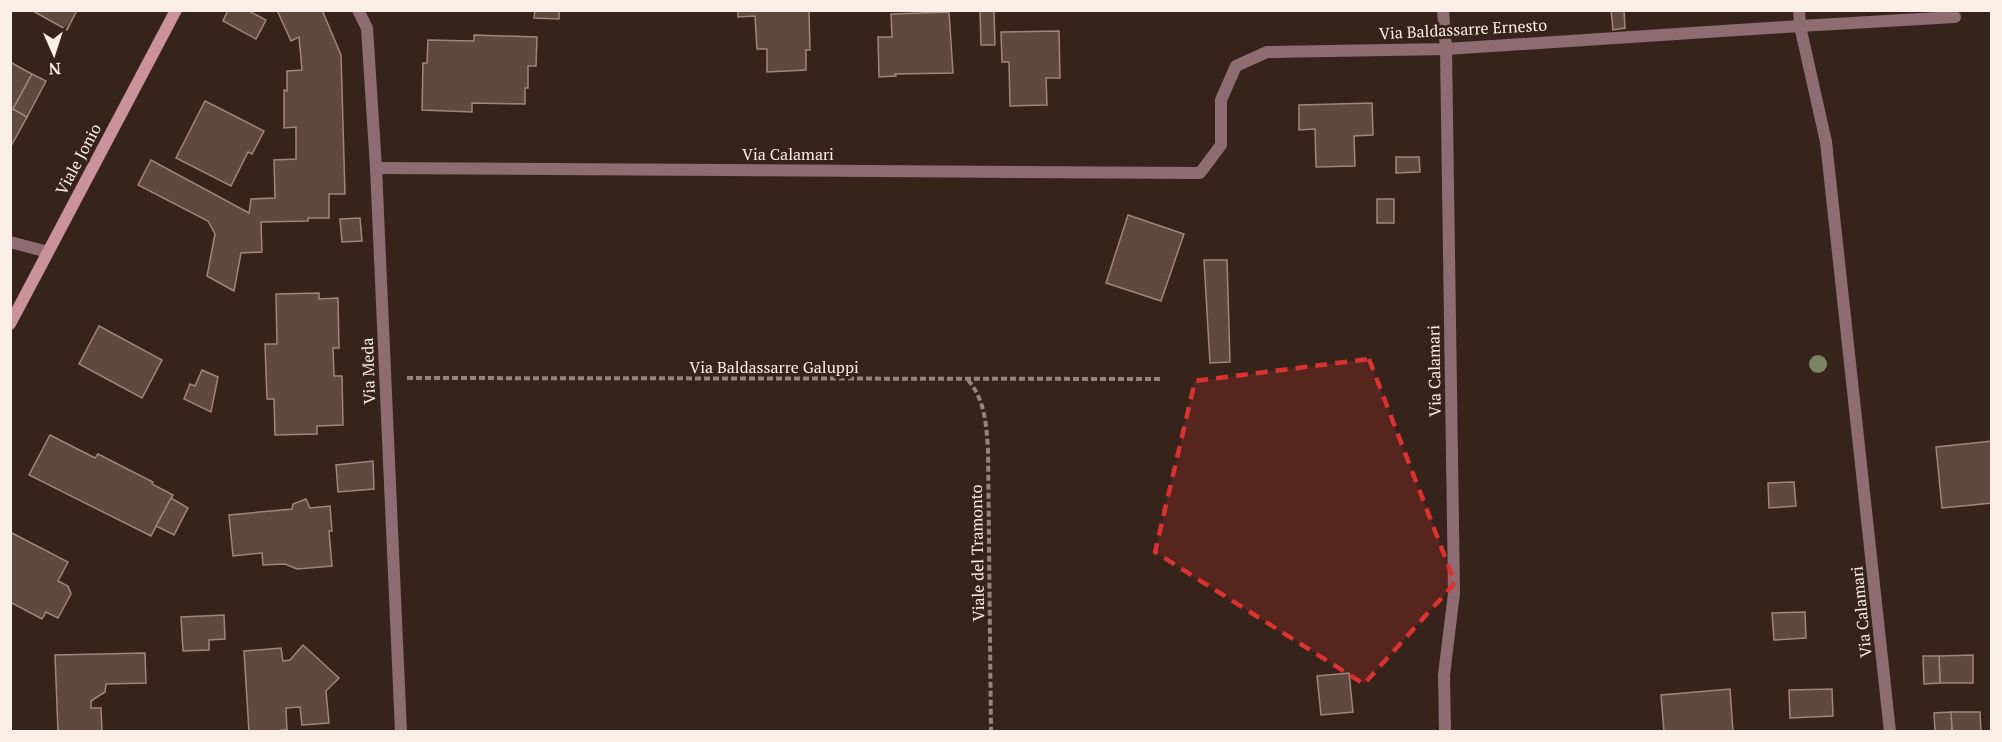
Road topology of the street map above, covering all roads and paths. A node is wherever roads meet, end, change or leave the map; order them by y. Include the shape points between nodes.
1 (176, 10) edge
2 (358, 10) edge
3 (1443, 10) edge
4 (1798, 10) edge
5 (1955, 17) dead end
6 (1800, 26) junction
7 (1446, 49) junction
8 (376, 168) junction
9 (1200, 173) joint
10 (10, 242) edge
11 (48, 252) junction
12 (10, 324) edge
13 (385, 378) junction
14 (967, 379) junction
15 (1163, 379) dead end
16 (401, 732) edge
17 (991, 732) edge
18 (1445, 732) edge
19 (1890, 732) edge

1 - 11 street, Viale Jonio
2 - 8 street, Via Meda via 367,28
3 - 7 street, Via Calamari
4 - 6 street, Via Calamari
5 - 6 street, Via Baldassarre Ernesto
6 - 7 street, Via Baldassarre Ernesto
6 - 19 street, Via Calamari via 1826,142
7 - 9 street, Via Baldassarre Ernesto via 1267,52 1236,66 1221,100 1221,145
7 - 18 street, Via Calamari via 1454,592 1444,675
8 - 9 street, Via Calamari
8 - 13 street, Via Meda
10 - 11 street
11 - 12 street, Viale Jonio
13 - 14 path, Via Baldassarre Galuppi
13 - 16 street, Via Meda
14 - 15 path, Via Baldassarre Galuppi
14 - 17 path, Viale del Tramonto via 976,389 986,414

